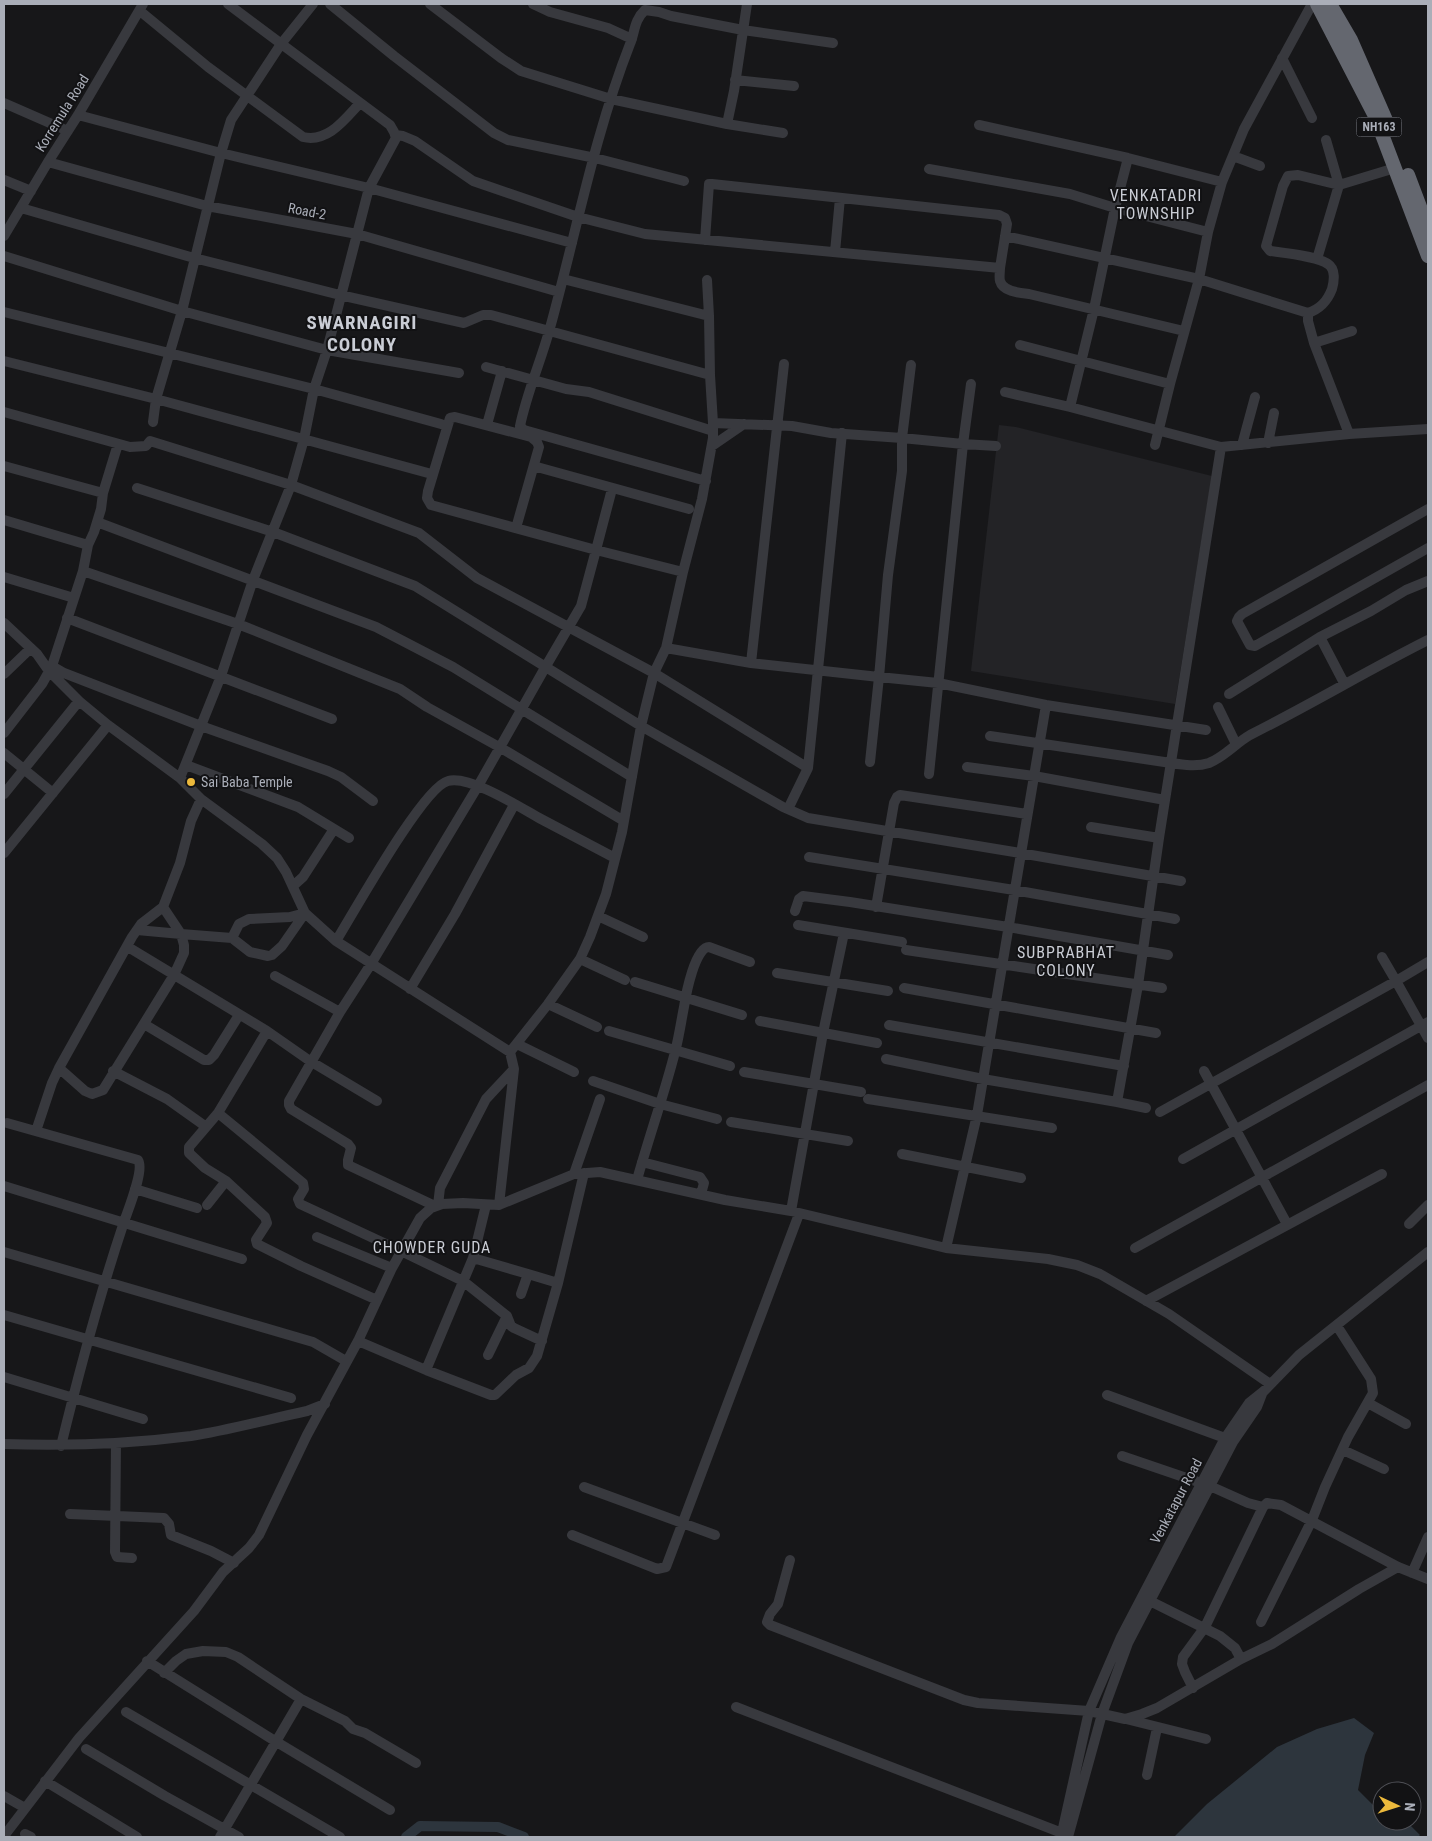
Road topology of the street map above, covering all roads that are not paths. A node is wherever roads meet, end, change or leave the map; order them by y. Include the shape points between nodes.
1 (228, 4) edge
2 (313, 4) edge
3 (330, 4) edge
4 (430, 4) edge
5 (533, 4) edge
6 (747, 4) edge
7 (1312, 4) edge
8 (1316, 4) edge
9 (1330, 4) edge
10 (142, 7) edge
11 (743, 30) junction
12 (632, 39) junction
13 (833, 43) dead end
14 (281, 44) junction
15 (1282, 58) junction
16 (736, 80) junction
17 (794, 86) dead end
18 (246, 96) junction
19 (611, 99) junction
20 (4, 103) edge
21 (360, 103) junction
22 (78, 116) junction
23 (1312, 118) dead end
24 (727, 124) junction
25 (979, 125) dead end
26 (68, 131) junction
27 (783, 133) dead end
28 (395, 136) junction
29 (1326, 140) dead end
30 (221, 153) junction
31 (1233, 156) junction
32 (594, 158) junction
33 (1128, 158) junction
34 (48, 162) junction
35 (1260, 166) dead end
36 (1395, 168) junction
37 (929, 169) dead end
38 (4, 180) edge
39 (684, 181) dead end
40 (1222, 182) junction
41 (1339, 185) junction
42 (369, 188) junction
43 (31, 191) junction
44 (840, 198) junction
45 (207, 206) junction
46 (21, 208) junction
47 (1115, 208) junction
48 (578, 217) junction
49 (1428, 228) edge
50 (1208, 232) junction
51 (357, 234) junction
52 (4, 236) edge
53 (1006, 236) junction
54 (705, 240) junction
55 (572, 243) junction
56 (835, 252) junction
57 (4, 256) edge
58 (1428, 256) edge
59 (194, 258) junction
60 (1104, 258) junction
61 (1317, 259) junction
62 (1000, 268) junction
63 (563, 279) junction
64 (1199, 279) junction
65 (707, 280) dead end
66 (559, 292) junction
67 (340, 295) junction
68 (1094, 309) junction
69 (182, 311) junction
70 (4, 312) edge
71 (1308, 314) junction
72 (708, 316) junction
73 (550, 330) junction
74 (1352, 331) dead end
75 (1184, 332) junction
76 (1314, 343) junction
77 (1020, 345) dead end
78 (327, 350) junction
79 (170, 353) junction
80 (1080, 360) junction
81 (4, 362) edge
82 (784, 364) dead end
83 (911, 365) dead end
84 (486, 367) dead end
85 (502, 371) junction
86 (458, 373) dead end
87 (710, 375) junction
88 (533, 379) junction
89 (971, 384) dead end
90 (1170, 384) junction
91 (314, 389) junction
92 (1004, 392) dead end
93 (1255, 397) dead end
94 (156, 400) junction
95 (1070, 407) junction
96 (4, 412) edge
97 (1274, 413) dead end
98 (488, 421) dead end
99 (153, 422) dead end
100 (441, 424) dead end
101 (744, 424) junction
102 (776, 425) junction
103 (713, 427) junction
104 (1428, 429) edge
105 (1160, 430) junction
106 (842, 433) junction
107 (1350, 434) junction
108 (902, 438) junction
109 (304, 439) junction
110 (1268, 442) junction
111 (118, 444) junction
112 (963, 444) junction
113 (1155, 445) dead end
114 (1242, 445) junction
115 (712, 446) junction
116 (996, 446) dead end
117 (1221, 447) junction
118 (4, 466) edge
119 (537, 467) dead end
120 (428, 473) dead end
121 (706, 481) junction
122 (291, 485) junction
123 (137, 488) dead end
124 (612, 489) junction
125 (103, 493) junction
126 (689, 509) dead end
127 (1428, 509) edge
128 (4, 520) edge
129 (97, 522) junction
130 (516, 528) junction
131 (272, 532) junction
132 (88, 545) junction
133 (1428, 548) edge
134 (596, 550) junction
135 (83, 571) junction
136 (683, 572) junction
137 (4, 577) edge
138 (253, 580) junction
139 (1428, 581) edge
140 (74, 598) junction
141 (67, 618) junction
142 (4, 623) edge
143 (238, 624) junction
144 (568, 628) junction
145 (1320, 637) junction
146 (1428, 640) edge
147 (666, 648) junction
148 (30, 649) junction
149 (751, 663) junction
150 (546, 666) junction
151 (50, 668) junction
152 (818, 671) junction
153 (654, 673) junction
154 (4, 674) edge
155 (221, 676) junction
156 (879, 677) junction
157 (1344, 683) junction
158 (938, 684) junction
159 (1228, 694) dead end
160 (79, 701) junction
161 (1046, 706) junction
162 (523, 708) junction
163 (1218, 708) dead end
164 (332, 719) dead end
165 (108, 725) junction
166 (1176, 725) junction
167 (201, 726) junction
168 (641, 726) junction
169 (1206, 730) dead end
170 (4, 733) edge
171 (990, 736) dead end
172 (1040, 744) junction
173 (1236, 744) junction
174 (501, 748) junction
175 (4, 753) edge
176 (870, 762) dead end
177 (1171, 763) junction
178 (186, 765) junction
179 (967, 767) dead end
180 (808, 768) junction
181 (24, 770) junction
182 (929, 774) dead end
183 (1034, 776) junction
184 (632, 777) junction
185 (180, 778) junction
186 (478, 786) junction
187 (53, 793) junction
188 (4, 794) edge
189 (200, 800) junction
190 (1165, 800) junction
191 (373, 801) dead end
192 (514, 805) junction
193 (788, 809) junction
194 (1027, 814) junction
195 (624, 821) junction
196 (1091, 827) dead end
197 (334, 829) junction
198 (889, 832) junction
199 (348, 838) dead end
200 (1159, 838) junction
201 (4, 852) edge
202 (1020, 853) junction
203 (809, 857) dead end
204 (615, 858) junction
205 (883, 869) junction
206 (1153, 876) junction
207 (1181, 881) dead end
208 (293, 886) junction
209 (1014, 890) junction
210 (876, 906) junction
211 (163, 907) junction
212 (796, 911) dead end
213 (305, 914) junction
214 (1148, 914) junction
215 (598, 916) junction
216 (1175, 919) dead end
217 (798, 925) dead end
218 (1008, 927) junction
219 (137, 930) junction
220 (844, 933) junction
221 (181, 934) junction
222 (643, 937) dead end
223 (232, 938) junction
224 (336, 941) junction
225 (128, 947) junction
226 (1143, 951) junction
227 (1168, 955) dead end
228 (1382, 957) dead end
229 (580, 959) junction
230 (750, 962) dead end
231 (1428, 962) edge
232 (372, 964) junction
233 (1003, 965) junction
234 (777, 973) dead end
235 (174, 975) junction
236 (275, 976) dead end
237 (1396, 981) junction
238 (833, 982) junction
239 (1138, 985) junction
240 (904, 988) dead end
241 (1162, 988) dead end
242 (410, 989) junction
243 (888, 992) dead end
244 (686, 998) junction
245 (548, 1004) junction
246 (996, 1005) junction
247 (340, 1012) junction
248 (239, 1015) junction
249 (742, 1015) dead end
250 (760, 1021) dead end
251 (144, 1024) junction
252 (1425, 1024) edge
253 (889, 1025) dead end
254 (598, 1026) dead end
255 (1131, 1027) junction
256 (609, 1030) dead end
257 (267, 1031) junction
258 (823, 1033) junction
259 (1156, 1033) dead end
260 (1428, 1038) edge
261 (878, 1043) dead end
262 (989, 1043) junction
263 (514, 1048) junction
264 (676, 1050) junction
265 (886, 1059) dead end
266 (310, 1061) junction
267 (730, 1066) dead end
268 (1124, 1066) junction
269 (59, 1068) junction
270 (514, 1069) junction
271 (113, 1071) junction
272 (1204, 1071) dead end
273 (574, 1072) dead end
274 (744, 1072) dead end
275 (983, 1079) junction
276 (593, 1081) dead end
277 (1211, 1083) junction
278 (814, 1084) junction
279 (1428, 1085) edge
280 (600, 1099) dead end
281 (378, 1101) dead end
282 (1117, 1102) junction
283 (660, 1104) junction
284 (1146, 1108) dead end
285 (1160, 1112) dead end
286 (218, 1113) junction
287 (977, 1116) junction
288 (717, 1120) dead end
289 (730, 1122) dead end
290 (7, 1123) dead end
291 (205, 1126) junction
292 (1052, 1128) dead end
293 (1236, 1130) junction
294 (36, 1131) junction
295 (805, 1135) junction
296 (848, 1141) dead end
297 (902, 1154) dead end
298 (1184, 1159) dead end
299 (642, 1162) junction
300 (966, 1168) junction
301 (579, 1174) junction
302 (1382, 1174) dead end
303 (1020, 1178) dead end
304 (1261, 1178) junction
305 (637, 1180) junction
306 (226, 1181) junction
307 (4, 1186) edge
308 (135, 1189) junction
309 (701, 1194) junction
310 (207, 1205) dead end
311 (486, 1205) junction
312 (499, 1205) junction
313 (1428, 1205) edge
314 (436, 1206) junction
315 (197, 1208) dead end
316 (795, 1212) junction
317 (124, 1222) junction
318 (1287, 1224) junction
319 (1409, 1224) dead end
320 (318, 1237) dead end
321 (946, 1248) junction
322 (1135, 1248) dead end
323 (402, 1251) junction
324 (4, 1252) edge
325 (1428, 1252) edge
326 (473, 1258) junction
327 (242, 1260) dead end
328 (392, 1268) junction
329 (528, 1274) junction
330 (105, 1280) junction
331 (463, 1281) junction
332 (558, 1283) junction
333 (521, 1294) dead end
334 (377, 1300) junction
335 (1146, 1301) junction
336 (4, 1314) edge
337 (507, 1316) junction
338 (1337, 1326) junction
339 (89, 1340) junction
340 (358, 1340) junction
341 (542, 1341) junction
342 (488, 1355) dead end
343 (346, 1361) junction
344 (426, 1370) junction
345 (4, 1377) edge
346 (1267, 1387) junction
347 (1107, 1395) dead end
348 (291, 1398) dead end
349 (72, 1399) junction
350 (1368, 1403) junction
351 (325, 1404) junction
352 (142, 1419) dead end
353 (1406, 1424) dead end
354 (1225, 1438) junction
355 (116, 1443) junction
356 (4, 1444) edge
357 (61, 1446) junction
358 (1343, 1450) junction
359 (1122, 1456) dead end
360 (1384, 1469) dead end
361 (1206, 1484) junction
362 (584, 1487) dead end
363 (1263, 1507) junction
364 (70, 1514) dead end
365 (116, 1515) junction
366 (1312, 1520) junction
367 (682, 1523) junction
368 (572, 1535) dead end
369 (715, 1535) dead end
370 (1428, 1537) edge
371 (132, 1558) dead end
372 (790, 1560) dead end
373 (234, 1563) junction
374 (1398, 1567) junction
375 (1412, 1573) junction
376 (1428, 1579) edge
377 (1150, 1601) junction
378 (1261, 1622) dead end
379 (1205, 1627) junction
380 (1241, 1659) junction
381 (147, 1662) junction
382 (164, 1673) junction
383 (1193, 1688) junction
384 (301, 1699) junction
385 (736, 1707) dead end
386 (1088, 1711) junction
387 (126, 1712) dead end
388 (1102, 1714) junction
389 (1125, 1719) junction
390 (1157, 1728) junction
391 (1206, 1739) dead end
392 (275, 1742) junction
393 (86, 1749) dead end
394 (416, 1763) dead end
395 (1147, 1774) dead end
396 (45, 1781) junction
397 (250, 1784) junction
398 (4, 1796) edge
399 (25, 1808) junction
400 (390, 1810) dead end
401 (222, 1833) edge
402 (4, 1836) edge
403 (1064, 1836) edge
404 (137, 1837) edge
405 (239, 1837) edge
406 (340, 1837) edge

1 - 14 street
2 - 14 street
3 - 32 street via 494,133 508,140
4 - 19 street via 522,71
5 - 12 street
6 - 11 street
7 - 15 street
8 - 36 highway, NH163 via 1375,116
9 - 49 highway, NH163 via 1381,104
10 - 18 street via 208,67
10 - 22 street, Korremula Road
11 - 12 street via 645,10 637,19
11 - 13 street
11 - 16 street
12 - 19 street
14 - 18 street
14 - 21 street
15 - 23 street
15 - 31 street
16 - 17 street
16 - 24 street
18 - 21 street via 309,138 318,138 334,130
18 - 30 street via 231,120
19 - 24 street
19 - 32 street
20 - 26 street
21 - 28 street via 390,125
22 - 26 street, Korremula Road
22 - 30 street
24 - 27 street
25 - 33 street
26 - 34 street, Korremula Road
28 - 42 street via 395,142
28 - 48 street via 416,141 473,181
29 - 41 street
30 - 42 street
30 - 45 street
31 - 35 street
31 - 40 street
32 - 39 street
32 - 48 street
33 - 40 street
33 - 47 street
34 - 43 street, Korremula Road
34 - 45 street, Road-2
36 - 41 street
36 - 58 highway, NH163
37 - 47 street via 1070,194
38 - 43 street
40 - 50 street
41 - 61 street
41 - 61 street via 1292,174 1283,186 1266,246 1270,251
42 - 51 street
42 - 55 street
43 - 46 street, Korremula Road
44 - 53 street via 999,215 1005,218
44 - 54 street via 709,184
44 - 56 street
45 - 51 street, Road-2
45 - 59 street
46 - 52 street, Korremula Road
46 - 59 street
47 - 50 street
47 - 60 street
48 - 54 street via 645,234
48 - 55 street
50 - 64 street
51 - 66 street, Road-2
51 - 67 street
53 - 60 street
53 - 62 street
54 - 56 street
55 - 63 street
56 - 62 street
57 - 69 street
59 - 67 street
59 - 69 street
60 - 64 street
60 - 68 street
61 - 71 street via 1332,267 1333,284 1323,306
62 - 68 street via 1000,281 1014,292
63 - 66 street
63 - 72 street
64 - 71 street
64 - 75 street
65 - 72 street
66 - 73 street
67 - 73 street via 464,323 490,315
67 - 78 street
68 - 75 street
68 - 80 street
69 - 78 street
69 - 79 street
70 - 79 street
71 - 76 street
72 - 87 street
73 - 87 street
73 - 88 street
74 - 76 street
75 - 90 street
76 - 107 street
77 - 80 street
78 - 86 street
78 - 91 street
79 - 91 street
79 - 94 street
80 - 90 street
80 - 95 street
81 - 94 street
82 - 102 street
83 - 108 street
84 - 85 street
85 - 88 street
85 - 98 street
87 - 103 street
88 - 103 street
88 - 121 street via 521,429
89 - 112 street
90 - 105 street
91 - 100 street
91 - 109 street
92 - 95 street
93 - 114 street
94 - 99 street
94 - 109 street
95 - 105 street
96 - 111 street
97 - 110 street
101 - 102 street
101 - 103 street
101 - 115 street
102 - 106 street
102 - 149 street
103 - 115 street
104 - 107 street
105 - 113 street
105 - 117 street
106 - 108 street
106 - 152 street
107 - 110 street
108 - 112 street
108 - 156 street via 902,471
109 - 120 street
109 - 122 street
110 - 114 street
111 - 122 street via 141,448 150,441
111 - 125 street
112 - 116 street
112 - 158 street
114 - 117 street
115 - 121 street
117 - 166 street
118 - 125 street
119 - 124 street
121 - 136 street
122 - 131 street
122 - 144 street via 419,533 477,578
123 - 131 street
124 - 126 street
124 - 134 street
125 - 129 street
127 - 133 street via 1242,614 1237,621 1250,645 1255,646
128 - 132 street
129 - 132 street
129 - 138 street
130 - 130 street via 539,447 537,442 513,432 450,418 427,498 431,505
130 - 134 street
131 - 138 street
131 - 150 street via 415,586
132 - 135 street
134 - 136 street
134 - 144 street via 581,606
135 - 140 street
135 - 143 street
136 - 147 street
137 - 140 street
138 - 143 street
138 - 162 street via 376,627
139 - 145 street
140 - 141 street
141 - 151 street
141 - 155 street
142 - 148 street
143 - 155 street
143 - 174 street via 400,689
144 - 150 street
144 - 153 street
145 - 157 street
145 - 159 street
146 - 157 street
147 - 149 street
147 - 153 street
148 - 151 street
148 - 154 street
149 - 152 street
150 - 162 street
150 - 168 street
151 - 160 street
151 - 167 street
151 - 170 street via 42,684
152 - 156 street
152 - 180 street
153 - 168 street
153 - 180 street
155 - 164 street
155 - 167 street
156 - 158 street
156 - 176 street
157 - 173 street
158 - 161 street
158 - 182 street
160 - 165 street
160 - 181 street
161 - 166 street
161 - 172 street
162 - 174 street
162 - 184 street
163 - 173 street
165 - 185 street
165 - 187 street
166 - 169 street
166 - 177 street
167 - 178 street
167 - 191 street via 328,771
168 - 184 street
168 - 193 street
171 - 172 street
172 - 177 street
172 - 183 street
173 - 177 street via 1202,765
174 - 186 street
174 - 195 street
175 - 181 street
177 - 190 street
178 - 185 street
178 - 197 street via 298,807
179 - 183 street
180 - 193 street
181 - 187 street
181 - 188 street
183 - 190 street
183 - 194 street
184 - 195 street
185 - 189 street
186 - 192 street
186 - 224 street via 458,780 446,781 428,798 408,822
186 - 232 street
187 - 201 street
189 - 208 street via 262,844 277,858
189 - 211 street
190 - 200 street
192 - 204 street
192 - 242 street
193 - 198 street via 811,819
194 - 198 street via 900,795 894,803
194 - 202 street
195 - 204 street
196 - 200 street
197 - 199 street
197 - 208 street via 303,877
198 - 202 street
198 - 205 street
200 - 206 street
202 - 206 street
202 - 209 street
203 - 205 street
204 - 215 street
205 - 209 street
205 - 210 street
206 - 207 street
206 - 214 street
208 - 213 street
209 - 214 street
209 - 218 street
210 - 212 street via 803,896
210 - 218 street
211 - 219 street
211 - 221 street
213 - 223 street via 249,919 240,924
213 - 223 street via 272,955 250,952
213 - 224 street
214 - 216 street
214 - 226 street
215 - 222 street
215 - 229 street
217 - 220 street
218 - 226 street
218 - 233 street
219 - 221 street
219 - 225 street
220 - 233 street
220 - 238 street
221 - 223 street
221 - 235 street via 184,952
224 - 232 street
225 - 235 street
225 - 269 street
226 - 227 street
226 - 239 street
228 - 237 street
229 - 244 street via 630,981
229 - 245 street
230 - 244 street via 705,947 696,961
231 - 237 street
232 - 242 street
232 - 247 street
233 - 239 street
233 - 246 street
234 - 238 street
235 - 248 street
235 - 251 street
236 - 247 street
237 - 252 street
237 - 277 street
238 - 243 street
238 - 258 street
239 - 241 street
239 - 255 street
240 - 246 street
242 - 263 street
244 - 249 street
244 - 264 street
245 - 254 street
245 - 263 street
246 - 255 street
246 - 262 street
247 - 266 street
248 - 251 street via 209,1060
248 - 257 street
250 - 258 street
251 - 271 street
252 - 260 street
252 - 293 street
253 - 262 street
255 - 259 street
255 - 268 street
256 - 264 street
257 - 266 street
257 - 286 street
258 - 261 street
258 - 278 street
262 - 268 street
262 - 275 street
263 - 270 street
263 - 273 street
264 - 267 street
264 - 283 street
265 - 275 street
266 - 281 street
266 - 314 street via 289,1101 290,1108 348,1144 351,1148 348,1165
268 - 282 street
269 - 271 street via 92,1094 103,1090
269 - 294 street
270 - 312 street
270 - 314 street via 486,1099 440,1188
271 - 291 street via 167,1100
272 - 277 street
274 - 278 street
275 - 282 street
275 - 287 street
276 - 283 street
277 - 285 street
277 - 293 street
278 - 287 street
278 - 295 street
279 - 304 street
280 - 301 street
282 - 284 street
283 - 288 street
283 - 299 street
286 - 291 street
286 - 323 street via 303,1183 304,1189 298,1198 300,1204
287 - 292 street
287 - 300 street
289 - 295 street
290 - 294 street
291 - 306 street via 189,1148 189,1154
293 - 298 street
293 - 304 street
294 - 308 street via 138,1160 141,1168
295 - 296 street
295 - 316 street
297 - 300 street
299 - 305 street
299 - 309 street via 700,1178 704,1183
300 - 303 street
300 - 321 street
301 - 305 street via 600,1172
301 - 312 street
301 - 332 street
302 - 318 street
304 - 318 street
304 - 322 street
305 - 309 street
306 - 310 street
306 - 334 street via 265,1217 267,1223 256,1240 257,1244
307 - 317 street
308 - 315 street
308 - 317 street
309 - 316 street
311 - 312 street
311 - 314 street
311 - 326 street
313 - 319 street
314 - 323 street via 420,1218
316 - 321 street
316 - 367 street
317 - 327 street
317 - 330 street
318 - 335 street
320 - 328 street
321 - 335 street via 1077,1265 1100,1274
323 - 328 street
323 - 331 street
324 - 330 street
325 - 338 street, Venkatapur Road
326 - 329 street
326 - 331 street
328 - 334 street
329 - 332 street
329 - 333 street
330 - 339 street
330 - 343 street via 313,1342
331 - 337 street
331 - 344 street
332 - 341 street
334 - 340 street
335 - 346 street via 1169,1314
336 - 339 street
337 - 341 street via 510,1326
337 - 342 street
338 - 346 street, Venkatapur Road via 1298,1355
338 - 350 street via 1371,1379 1374,1394
339 - 348 street
339 - 349 street
340 - 343 street
340 - 344 street
341 - 344 street via 529,1368 516,1375 495,1395
343 - 351 street
345 - 349 street
346 - 354 street, Venkatapur Road via 1249,1403
346 - 361 street
347 - 354 street
349 - 352 street
349 - 357 street
350 - 353 street
350 - 358 street
351 - 355 street via 192,1436
351 - 373 street via 259,1535
354 - 361 street, Venkatapur Road
355 - 357 street
355 - 365 street
356 - 357 street
358 - 360 street
358 - 366 street
359 - 361 street
361 - 363 street
361 - 377 street
361 - 386 street, Venkatapur Road via 1121,1637
362 - 367 street
363 - 366 street via 1267,1503 1276,1504
363 - 379 street
364 - 365 street
365 - 371 street via 115,1555
365 - 373 street via 164,1518 171,1535
366 - 374 street
366 - 378 street
367 - 368 street via 668,1564 663,1569
367 - 369 street
370 - 375 street
372 - 386 street via 778,1604 770,1614 770,1625 964,1700
373 - 381 street
374 - 375 street
374 - 380 street via 1272,1644
375 - 376 street
377 - 379 street
377 - 388 street via 1128,1643
379 - 380 street via 1236,1648
379 - 383 street via 1183,1657 1182,1664
380 - 383 street
381 - 382 street
381 - 396 street
382 - 384 street via 186,1654 226,1652
382 - 392 street
383 - 389 street via 1157,1708
384 - 392 street
384 - 394 street
385 - 403 street
386 - 388 street
386 - 403 street, Venkatapur Road
387 - 397 street
388 - 389 street
388 - 403 street
389 - 390 street
390 - 391 street
390 - 395 street
392 - 397 street
392 - 400 street
393 - 401 street
396 - 399 street
396 - 404 street
397 - 401 street
397 - 406 street
398 - 399 street
399 - 402 street
401 - 405 street

